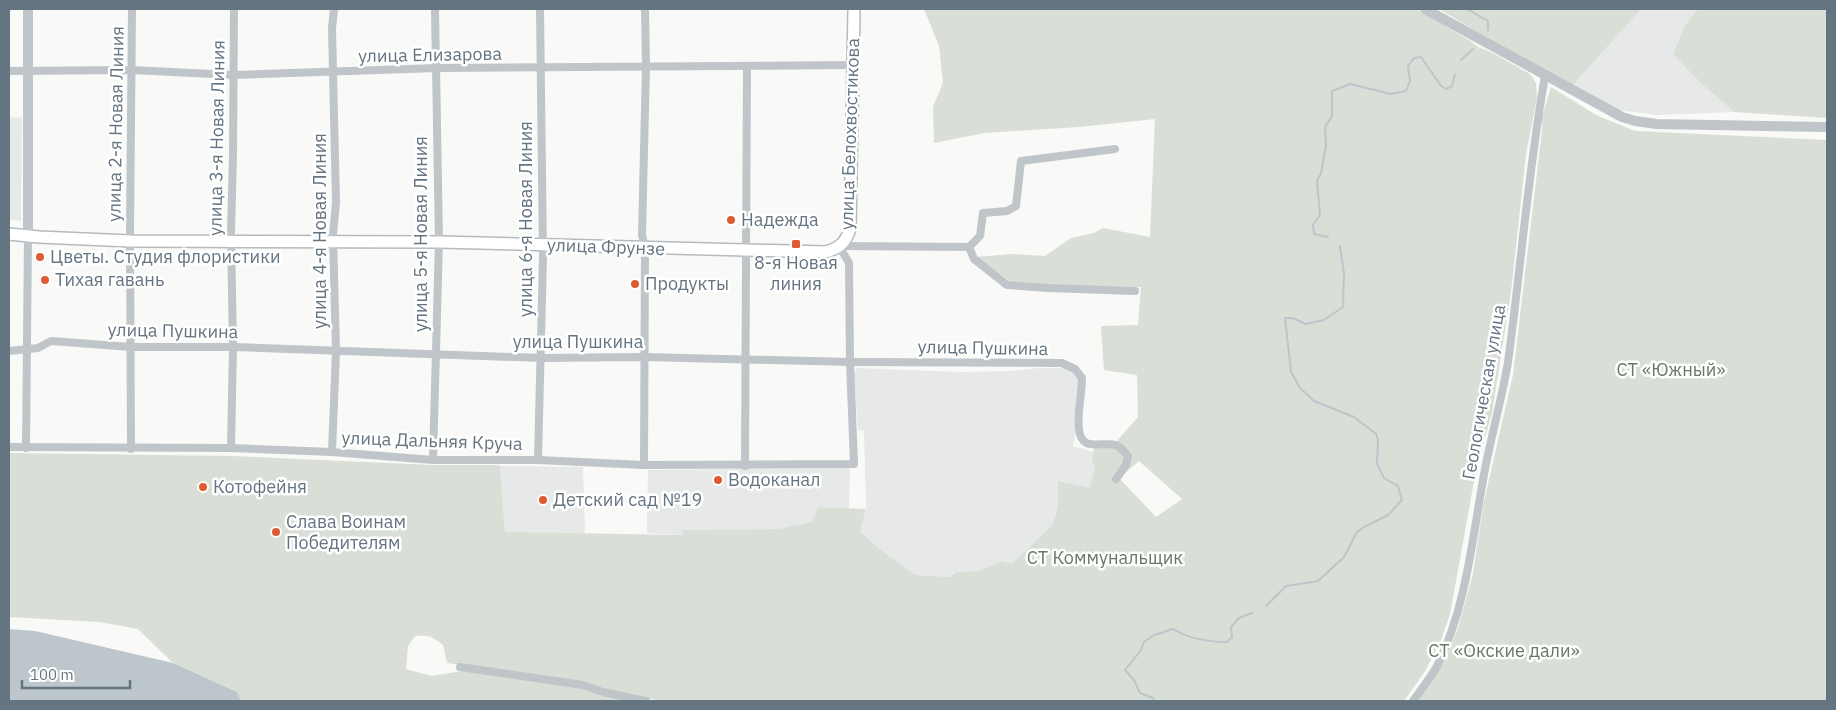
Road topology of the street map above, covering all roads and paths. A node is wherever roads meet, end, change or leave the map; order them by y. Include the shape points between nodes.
1 (28, 9) edge
2 (132, 9) edge
3 (234, 9) edge
4 (334, 9) edge
5 (435, 9) edge
6 (540, 9) edge
7 (645, 9) edge
8 (854, 9) edge
9 (1425, 9) edge
10 (853, 65) junction
11 (646, 66) junction
12 (747, 66) junction
13 (437, 68) junction
14 (539, 68) junction
15 (132, 70) junction
16 (9, 71) edge
17 (27, 72) junction
18 (334, 73) junction
19 (232, 75) junction
20 (1545, 76) junction
21 (1827, 127) edge
22 (1115, 149) dead end
23 (9, 234) edge
24 (28, 236) junction
25 (130, 241) junction
26 (231, 241) junction
27 (334, 242) junction
28 (439, 242) junction
29 (543, 245) junction
30 (839, 246) junction
31 (969, 247) junction
32 (645, 248) junction
33 (746, 250) junction
34 (1136, 290) dead end
35 (131, 347) junction
36 (233, 347) junction
37 (27, 350) junction
38 (9, 351) edge
39 (336, 351) junction
40 (435, 354) junction
41 (644, 357) junction
42 (541, 358) junction
43 (745, 360) junction
44 (850, 362) junction
45 (9, 447) edge
46 (26, 448) junction
47 (231, 448) junction
48 (131, 449) junction
49 (332, 452) junction
50 (433, 460) junction
51 (538, 460) junction
52 (854, 464) joint
53 (644, 465) junction
54 (746, 466) junction
55 (1116, 479) dead end
56 (460, 667) dead end
57 (646, 701) edge
58 (1413, 701) edge

1 - 17 street
2 - 15 street, улица 2-я Новая Линия
3 - 19 street, улица 3-я Новая Линия
4 - 18 street, улица 4-я Новая Линия
5 - 13 street, улица 5-я Новая Линия
6 - 14 street, улица 6-я Новая Линия
7 - 11 street
8 - 10 main road, улица Белохвостикова
9 - 20 street
10 - 12 street, улица Елизарова
10 - 30 main road, улица Белохвостикова via 850,229 847,239
11 - 12 street, улица Елизарова
11 - 14 street, улица Елизарова
11 - 32 street via 642,235
12 - 33 street
13 - 14 street, улица Елизарова
13 - 18 street, улица Елизарова
13 - 28 street, улица 5-я Новая Линия
14 - 29 street, улица 6-я Новая Линия
15 - 17 street, улица Елизарова
15 - 19 street, улица Елизарова
15 - 25 street, улица 2-я Новая Линия
16 - 17 street, улица Елизарова
17 - 24 street
18 - 19 street, улица Елизарова
18 - 27 street, улица 4-я Новая Линия
19 - 26 street, улица 3-я Новая Линия
20 - 21 street via 1616,115 1635,121
20 - 58 street, Геологическая улица via 1536,124 1508,363 1474,537 1449,636 1438,664
22 - 31 street via 1021,161 1016,206 1007,211 983,213 980,236
23 - 24 main road, улица Фрунзе
24 - 25 main road, улица Фрунзе
24 - 37 street
25 - 26 main road, улица Фрунзе
25 - 35 street, улица 2-я Новая Линия
26 - 27 main road, улица Фрунзе
26 - 36 street, улица 3-я Новая Линия
27 - 28 main road, улица Фрунзе
27 - 39 street, улица 4-я Новая Линия
28 - 29 main road, улица Фрунзе
28 - 40 street, улица 5-я Новая Линия
29 - 32 main road, улица Фрунзе
29 - 42 street, улица 6-я Новая Линия
30 - 31 street, улица Фрунзе
30 - 33 main road, улица Фрунзе via 825,252
30 - 44 street, улица Белохвостикова via 849,263
31 - 34 street via 974,259 1007,284
32 - 33 main road, улица Фрунзе
32 - 41 street
33 - 43 street
35 - 36 street, улица Пушкина
35 - 37 street, улица Пушкина via 50,342
35 - 48 street, улица 2-я Новая Линия
36 - 39 street, улица Пушкина
36 - 47 street, улица 3-я Новая Линия
37 - 38 street, улица Пушкина
37 - 46 street
39 - 40 street, улица Пушкина
39 - 49 street, улица 4-я Новая Линия
40 - 42 street, улица Пушкина
40 - 50 street, улица 5-я Новая Линия
41 - 42 street, улица Пушкина
41 - 43 street, улица Пушкина
41 - 53 street
42 - 51 street, улица 6-я Новая Линия
43 - 44 street, улица Пушкина
43 - 54 street
44 - 52 street, улица Белохвостикова
44 - 55 street, улица Пушкина via 1062,363 1075,369 1082,378 1081,438 1089,444 1116,445 1128,456
45 - 46 street, улица Дальняя Круча
46 - 48 street, улица Дальняя Круча
47 - 48 street, улица Дальняя Круча
47 - 49 street, улица Дальняя Круча
49 - 50 street, улица Дальняя Круча
50 - 51 street, улица Дальняя Круча
51 - 53 street, улица Дальняя Круча
52 - 54 street, улица Дальняя Круча
53 - 54 street, улица Дальняя Круча
56 - 57 street via 583,685

